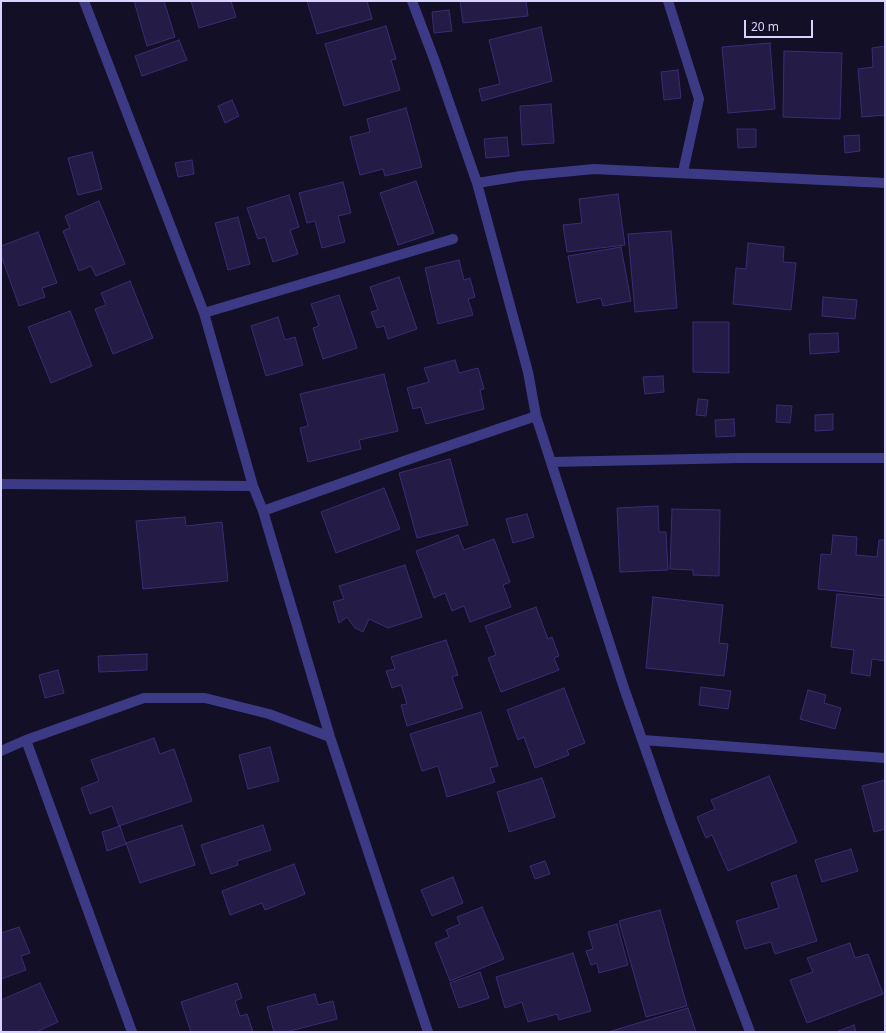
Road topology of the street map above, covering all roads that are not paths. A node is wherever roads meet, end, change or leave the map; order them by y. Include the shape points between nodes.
1 (84, 1) edge
2 (412, 1) edge
3 (668, 1) edge
4 (683, 172) junction
5 (885, 183) edge
6 (477, 184) junction
7 (453, 238) dead end
8 (204, 313) junction
9 (536, 416) junction
10 (885, 458) edge
11 (551, 462) junction
12 (1, 484) edge
13 (253, 486) junction
14 (263, 511) junction
15 (330, 737) junction
16 (26, 740) junction
17 (643, 740) junction
18 (1, 751) edge
19 (885, 758) edge
20 (132, 1032) edge
21 (428, 1032) edge
22 (750, 1032) edge

1 - 8 street
2 - 6 street
3 - 4 street via 698,99
4 - 5 street
4 - 6 street via 594,169 522,176
6 - 9 street via 528,372
7 - 8 street
8 - 13 street
9 - 11 street
9 - 14 street
10 - 11 street
11 - 17 street
12 - 13 street
13 - 14 street
14 - 15 street
15 - 16 street via 269,714 205,698 144,698
15 - 21 street
16 - 18 street
16 - 20 street
17 - 19 street
17 - 22 street

